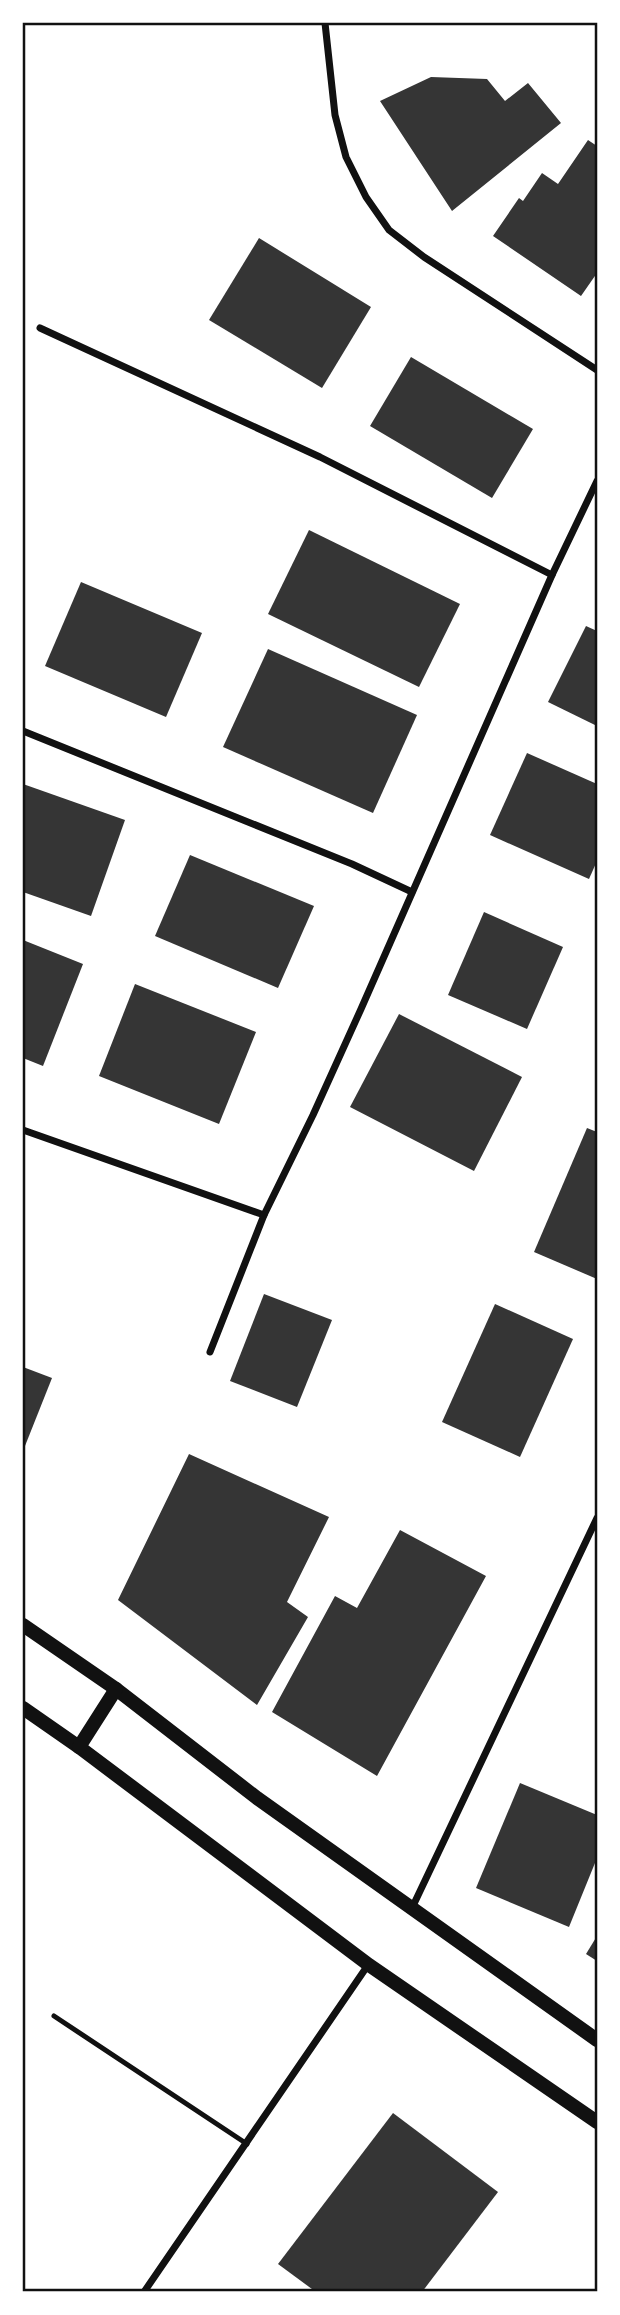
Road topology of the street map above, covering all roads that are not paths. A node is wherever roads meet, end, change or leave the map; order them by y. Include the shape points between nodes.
1 (325, 23) edge
2 (40, 328) dead end
3 (597, 370) edge
4 (597, 481) edge
5 (552, 575) junction
6 (23, 731) edge
7 (412, 892) junction
8 (23, 1130) edge
9 (264, 1215) junction
10 (211, 1352) dead end
11 (597, 1518) edge
12 (23, 1625) edge
13 (116, 1689) junction
14 (23, 1708) edge
15 (79, 1746) junction
16 (412, 1908) junction
17 (369, 1965) junction
18 (54, 2016) dead end
19 (597, 2040) edge
20 (597, 2122) edge
21 (247, 2144) junction
22 (144, 2292) edge

1 - 3 street via 335,115 346,157 389,230
2 - 5 street via 320,457
4 - 5 street
5 - 7 street
6 - 7 street
7 - 9 street
8 - 9 street
9 - 10 street
11 - 16 street
12 - 13 main road
13 - 15 main road
13 - 16 main road via 257,1798
14 - 15 main road
15 - 17 main road
16 - 19 main road
17 - 20 main road
17 - 21 street
18 - 21 lane
21 - 22 street

